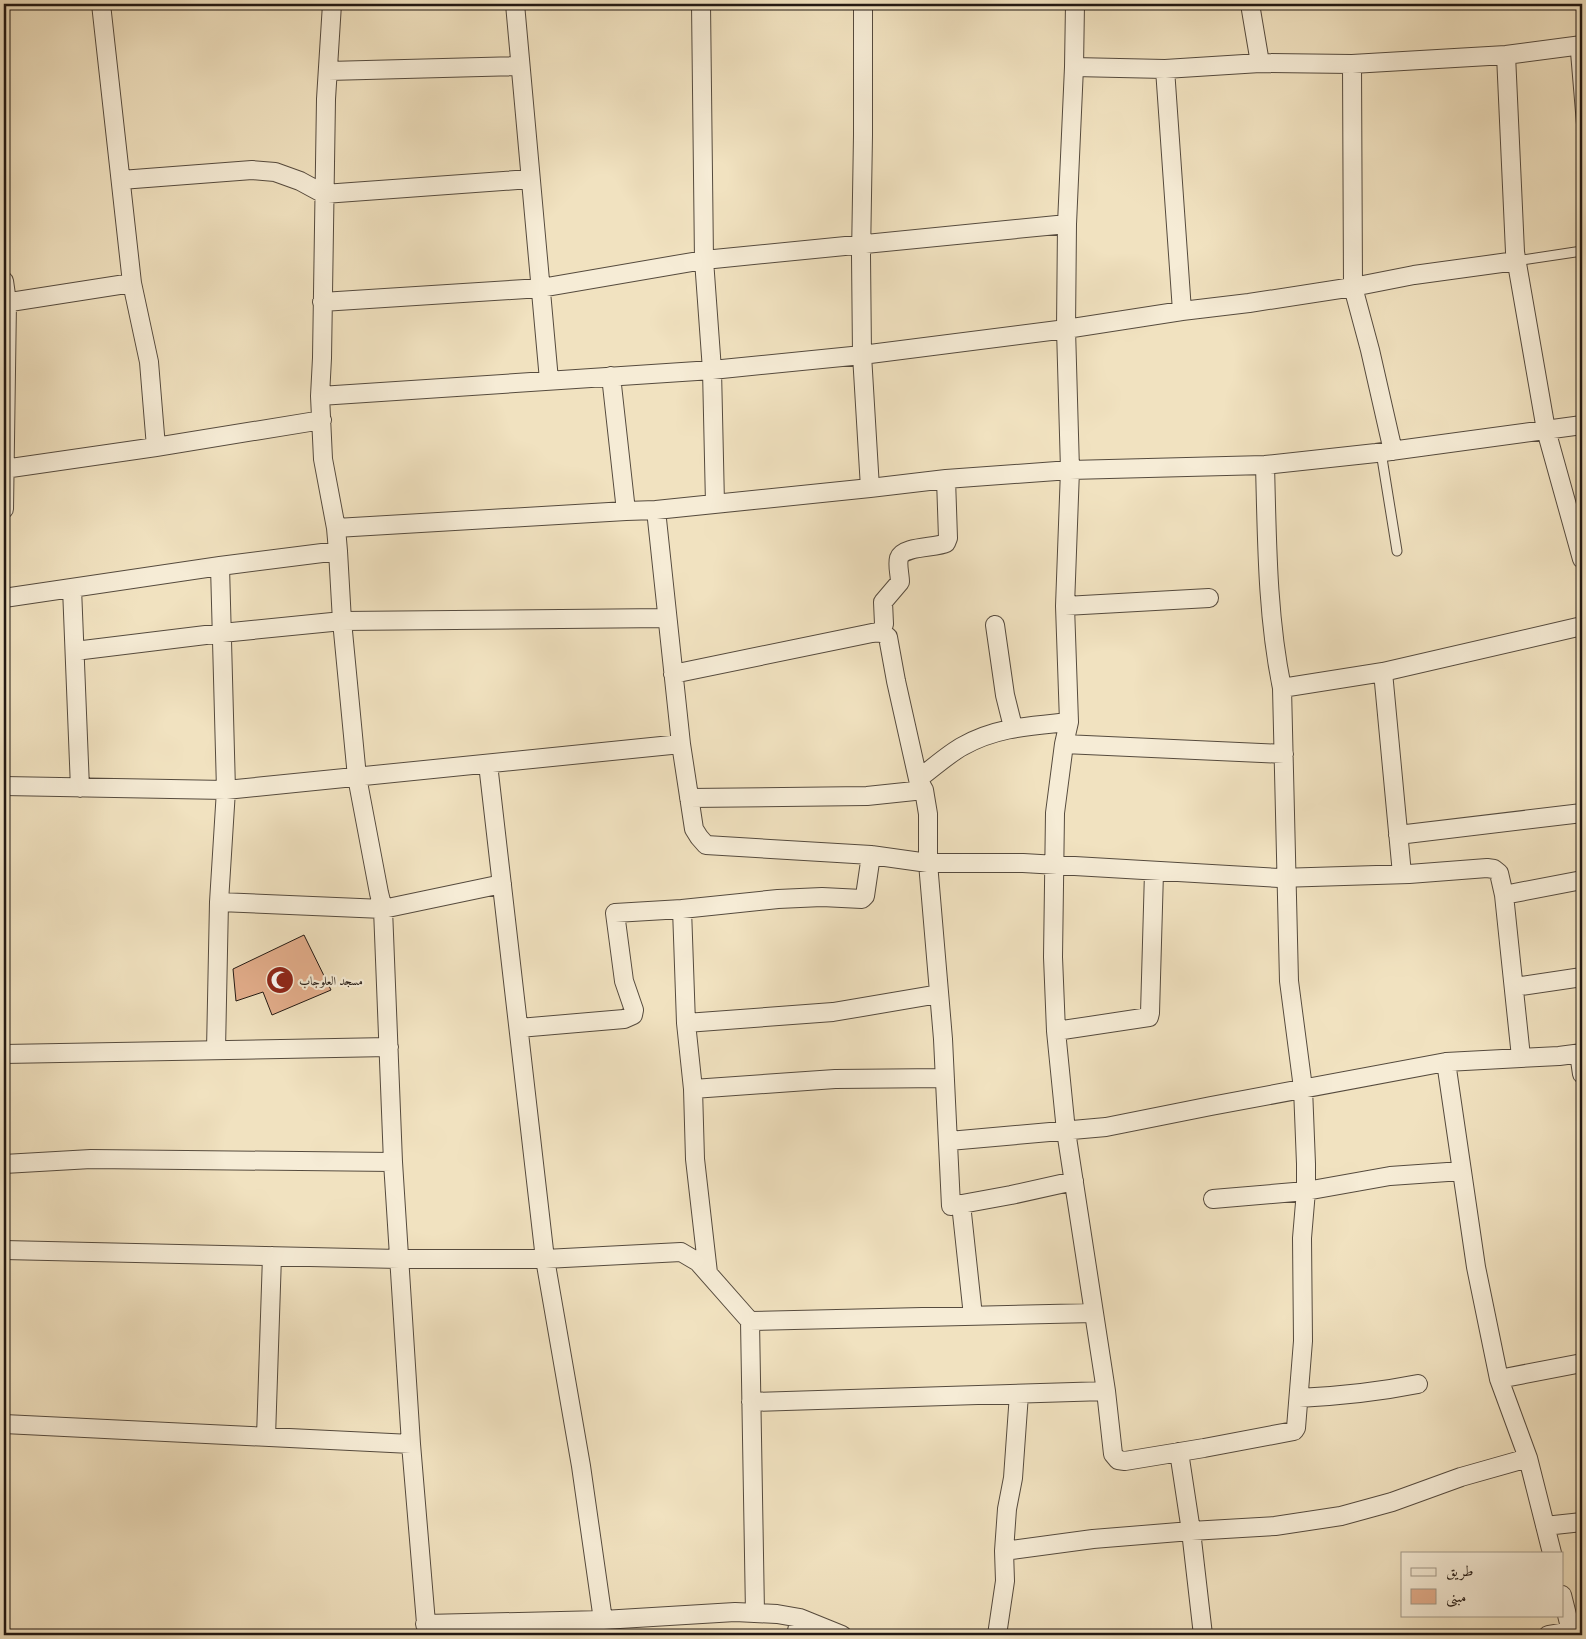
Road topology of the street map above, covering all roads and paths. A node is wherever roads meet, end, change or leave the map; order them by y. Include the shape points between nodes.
1 (101, 4) edge
2 (332, 4) edge
3 (515, 4) edge
4 (702, 4) edge
5 (863, 4) edge
6 (1076, 4) edge
7 (1250, 4) edge
8 (1578, 46) edge
9 (1506, 55) junction
10 (1260, 63) junction
11 (1352, 64) junction
12 (520, 66) junction
13 (1074, 67) junction
14 (1165, 69) junction
15 (328, 71) junction
16 (1582, 130) edge
17 (530, 179) junction
18 (121, 180) junction
19 (324, 194) junction
20 (1067, 224) junction
21 (862, 245) junction
22 (1582, 251) edge
23 (704, 260) junction
24 (1516, 261) junction
25 (4, 280) edge
26 (132, 283) junction
27 (1353, 286) junction
28 (541, 288) junction
29 (322, 302) junction
30 (5, 303) edge
31 (1182, 311) junction
32 (1066, 329) junction
33 (862, 355) junction
34 (712, 370) junction
35 (611, 376) junction
36 (549, 380) junction
37 (320, 396) junction
38 (322, 420) junction
39 (1582, 425) edge
40 (1546, 430) junction
41 (156, 447) junction
42 (1387, 452) junction
43 (1265, 465) junction
44 (4, 468) edge
45 (1070, 470) junction
46 (946, 479) junction
47 (870, 488) junction
48 (715, 504) junction
49 (4, 508) edge
50 (656, 510) junction
51 (626, 511) junction
52 (336, 528) junction
53 (338, 551) junction
54 (1397, 551) dead end
55 (1582, 559) edge
56 (220, 566) junction
57 (72, 588) junction
58 (4, 598) edge
59 (1208, 598) dead end
60 (1065, 606) junction
61 (668, 618) junction
62 (342, 621) junction
63 (994, 625) dead end
64 (1582, 626) edge
65 (881, 632) junction
66 (222, 633) junction
67 (75, 651) junction
68 (1383, 672) junction
69 (673, 674) junction
70 (1282, 688) junction
71 (1068, 722) junction
72 (1012, 727) junction
73 (681, 744) junction
74 (1064, 744) junction
75 (1284, 754) junction
76 (488, 764) junction
77 (357, 778) junction
78 (921, 785) junction
79 (4, 786) edge
80 (80, 788) junction
81 (226, 790) junction
82 (689, 798) junction
83 (1582, 813) edge
84 (1398, 835) junction
85 (872, 855) junction
86 (928, 863) junction
87 (1054, 866) junction
88 (1154, 872) junction
89 (1402, 874) junction
90 (1287, 878) junction
91 (1582, 880) edge
92 (502, 884) junction
93 (1504, 895) junction
94 (219, 902) junction
95 (383, 909) junction
96 (682, 909) junction
97 (1582, 977) edge
98 (1514, 987) junction
99 (939, 994) junction
100 (686, 1023) junction
101 (519, 1028) junction
102 (1056, 1031) junction
103 (389, 1047) junction
104 (216, 1050) junction
105 (1581, 1053) edge
106 (4, 1054) edge
107 (1521, 1057) junction
108 (1446, 1062) junction
109 (1582, 1074) edge
110 (946, 1078) junction
111 (1303, 1088) junction
112 (693, 1089) junction
113 (1066, 1131) junction
114 (948, 1141) junction
115 (393, 1162) junction
116 (4, 1164) edge
117 (1462, 1171) junction
118 (1074, 1181) junction
119 (1306, 1191) junction
120 (1213, 1199) dead end
121 (961, 1204) junction
122 (4, 1250) edge
123 (272, 1256) junction
124 (399, 1259) junction
125 (545, 1259) junction
126 (708, 1273) junction
127 (1094, 1314) junction
128 (973, 1316) junction
129 (750, 1321) junction
130 (1582, 1363) edge
131 (1499, 1379) junction
132 (1418, 1384) dead end
133 (1106, 1391) junction
134 (1019, 1394) junction
135 (1299, 1398) junction
136 (751, 1402) junction
137 (4, 1424) edge
138 (266, 1437) junction
139 (411, 1444) junction
140 (1179, 1452) junction
141 (1528, 1458) junction
142 (1582, 1522) edge
143 (1545, 1526) junction
144 (1191, 1530) junction
145 (1004, 1551) junction
146 (1552, 1552) edge
147 (1564, 1601) edge
148 (755, 1613) junction
149 (603, 1620) junction
150 (798, 1627) edge
151 (426, 1630) edge
152 (1575, 1632) edge
153 (842, 1635) edge
154 (998, 1635) edge
155 (1202, 1635) edge
156 (1548, 1635) edge

1 - 18 street
2 - 15 street
3 - 12 street
4 - 23 street
5 - 21 street
6 - 13 street
7 - 10 street
8 - 9 street
8 - 16 lane
9 - 11 street
9 - 24 street
10 - 11 street
10 - 14 street
11 - 27 street
12 - 15 street
12 - 17 street
13 - 14 street
13 - 20 street
14 - 31 street
15 - 19 street
17 - 19 street
17 - 28 street
18 - 19 street via 252,170 275,172
18 - 26 street
19 - 29 street
20 - 21 street
20 - 32 street
21 - 23 street
21 - 33 street
22 - 24 lane
23 - 28 street
23 - 34 street
24 - 27 street
24 - 40 street
25 - 30 street
26 - 30 street
26 - 41 street via 149,362
27 - 31 street
27 - 42 street via 1370,350
28 - 29 street
28 - 36 street
29 - 37 street
30 - 44 street
31 - 32 street
32 - 33 street
32 - 45 street
33 - 34 street
33 - 47 street
34 - 35 street
34 - 48 street
35 - 36 street
35 - 51 street
36 - 37 street
37 - 38 street
38 - 41 street
38 - 52 street via 323,459
39 - 40 street
40 - 42 street
40 - 55 street
41 - 44 street
42 - 43 street
42 - 54 lane
43 - 45 street
43 - 70 street via 1267,564 1275,654
44 - 49 street
45 - 46 street
45 - 60 street
46 - 47 street
46 - 65 street via 946,543 902,553 899,558 900,582 883,602
47 - 48 street
48 - 50 street
50 - 51 street
50 - 61 street
51 - 52 street
52 - 53 street
53 - 56 street
53 - 62 street
56 - 57 street
56 - 66 street
57 - 58 street
57 - 67 street
59 - 60 street
60 - 71 street
61 - 62 street
61 - 69 street
62 - 66 street
62 - 77 street
63 - 72 street
64 - 68 street
65 - 69 street
65 - 78 street via 888,637
66 - 67 street
66 - 81 street
67 - 80 street
68 - 70 street
68 - 84 street
69 - 73 street
70 - 75 street
71 - 72 street
71 - 74 street
72 - 78 street via 961,747
73 - 76 street
73 - 82 street
74 - 75 street
74 - 87 street via 1055,813
75 - 90 street
76 - 77 street
76 - 92 street
77 - 81 street
77 - 95 street
78 - 82 street via 867,796
78 - 86 street via 928,814
79 - 80 street
80 - 81 street
81 - 94 street
82 - 85 street via 694,829 706,845
83 - 84 street
84 - 89 street
85 - 86 street
85 - 96 street via 862,899 778,899
86 - 87 street
86 - 99 street
87 - 88 street
87 - 102 street
88 - 90 street
88 - 102 street via 1149,1017
89 - 90 street
89 - 93 street via 1494,869 1499,873
90 - 111 street via 1289,981
91 - 93 street
92 - 95 street
92 - 101 street
93 - 98 street
94 - 95 street
94 - 104 street
95 - 103 street
96 - 100 street
96 - 101 street via 615,913 624,981 633,1015 624,1019
97 - 98 street
98 - 107 street
99 - 100 street via 834,1012
99 - 110 street
100 - 112 street
101 - 125 street
102 - 113 street
103 - 104 street
103 - 115 street
104 - 106 street
105 - 107 street
105 - 109 street
107 - 108 street
108 - 111 street
108 - 117 street
110 - 112 street via 835,1079
110 - 114 street
111 - 113 street via 1106,1127
111 - 119 street
112 - 126 street via 695,1159
113 - 114 street
113 - 118 street
114 - 121 street via 951,1206
115 - 116 street via 91,1159
115 - 124 street
117 - 119 street via 1390,1176
117 - 131 street via 1476,1267
118 - 121 street
118 - 127 street
119 - 120 street
119 - 135 street
121 - 128 street
122 - 123 street
123 - 124 street
123 - 138 street
124 - 125 street
124 - 139 street
125 - 126 street via 681,1252 698,1262
125 - 149 street via 581,1466
126 - 129 street
127 - 128 street
127 - 133 street
128 - 129 street
129 - 136 street
130 - 131 street
131 - 141 street
132 - 135 street via 1382,1392
133 - 134 street
133 - 140 street via 1113,1454 1118,1460
134 - 136 street
134 - 145 street
135 - 140 street via 1294,1431
136 - 148 street
137 - 138 street
138 - 139 street
139 - 151 street
140 - 144 street
141 - 143 street
141 - 144 street via 1341,1516 1275,1526
142 - 143 street
143 - 146 street
144 - 145 street
144 - 155 street
145 - 154 street
147 - 152 street
148 - 149 street
148 - 150 street via 777,1614
149 - 151 street
150 - 153 street
152 - 156 street

